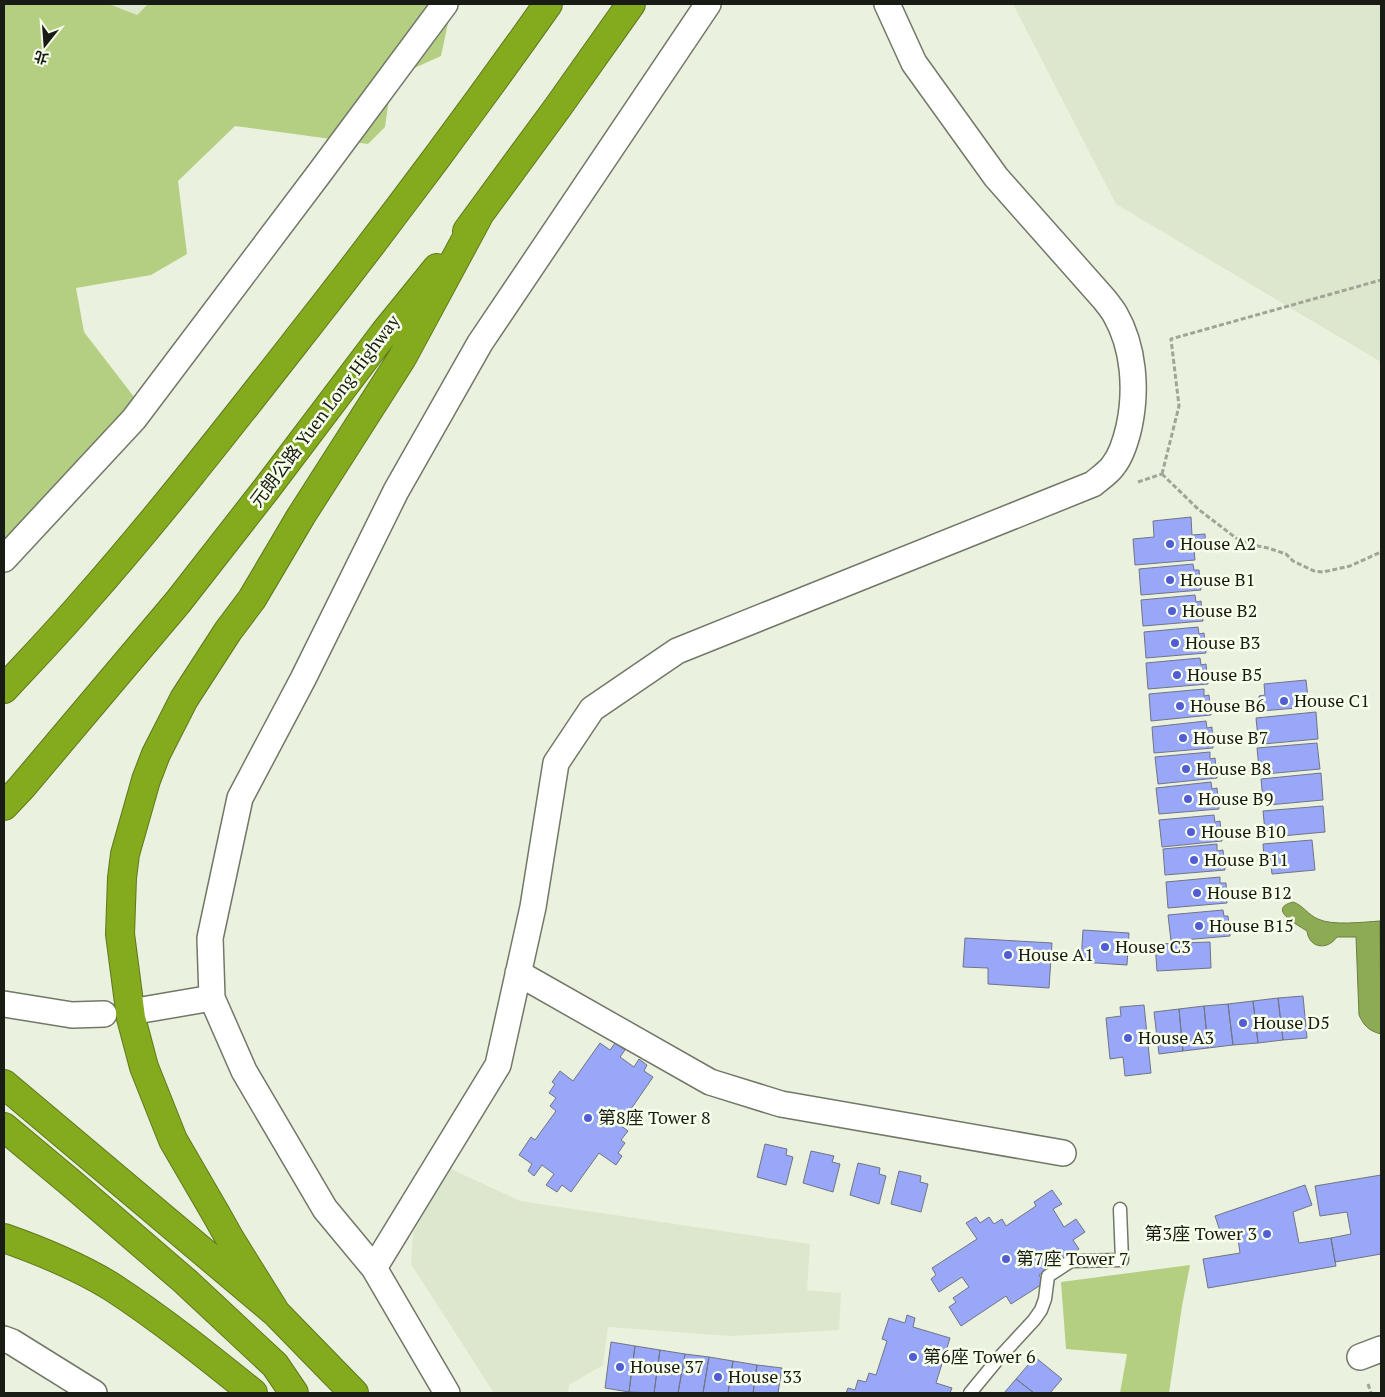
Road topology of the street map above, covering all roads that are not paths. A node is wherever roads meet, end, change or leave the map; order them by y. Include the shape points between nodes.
1 (444, 4) edge
2 (548, 4) edge
3 (631, 4) edge
4 (708, 4) edge
5 (886, 4) edge
6 (478, 217) junction
7 (4, 559) edge
8 (4, 689) edge
9 (12, 797) edge
10 (518, 973) junction
11 (212, 998) junction
12 (4, 1004) edge
13 (142, 1010) dead end
14 (104, 1014) dead end
15 (4, 1084) edge
16 (4, 1126) edge
17 (1063, 1153) dead end
18 (1120, 1209) dead end
19 (4, 1238) edge
20 (374, 1268) junction
21 (276, 1313) junction
22 (4, 1339) edge
23 (94, 1393) edge
24 (253, 1393) edge
25 (294, 1393) edge
26 (354, 1393) edge
27 (447, 1393) edge
28 (970, 1393) edge

1 - 7 street via 134,419
2 - 8 highway via 492,84 213,448 82,605
3 - 6 highway, 元朗公路 Yuen Long Highway
4 - 11 street via 480,343 396,491 240,798 210,938
5 - 10 street via 914,63 996,177 1115,314 1128,345 1133,375 1132,412 1123,448 1113,466 1093,484 677,651 592,709 556,763 533,907
6 - 9 highway, 元朗公路 Yuen Long Highway via 385,332 178,602
6 - 21 highway via 402,358 301,516 252,600 184,699 156,754 125,854 120,934 131,1018 144,1067 173,1140
10 - 17 street via 710,1082 781,1104
10 - 20 street via 498,1065
11 - 13 street
11 - 20 street via 244,1071 325,1209
12 - 14 street via 72,1015
15 - 21 highway
16 - 25 highway via 185,1281 275,1365
18 - 28 lane via 1122,1260 1072,1261 1048,1276 1045,1299 1038,1315
19 - 24 highway via 54,1257 110,1286
20 - 27 street
21 - 26 highway
22 - 23 street

